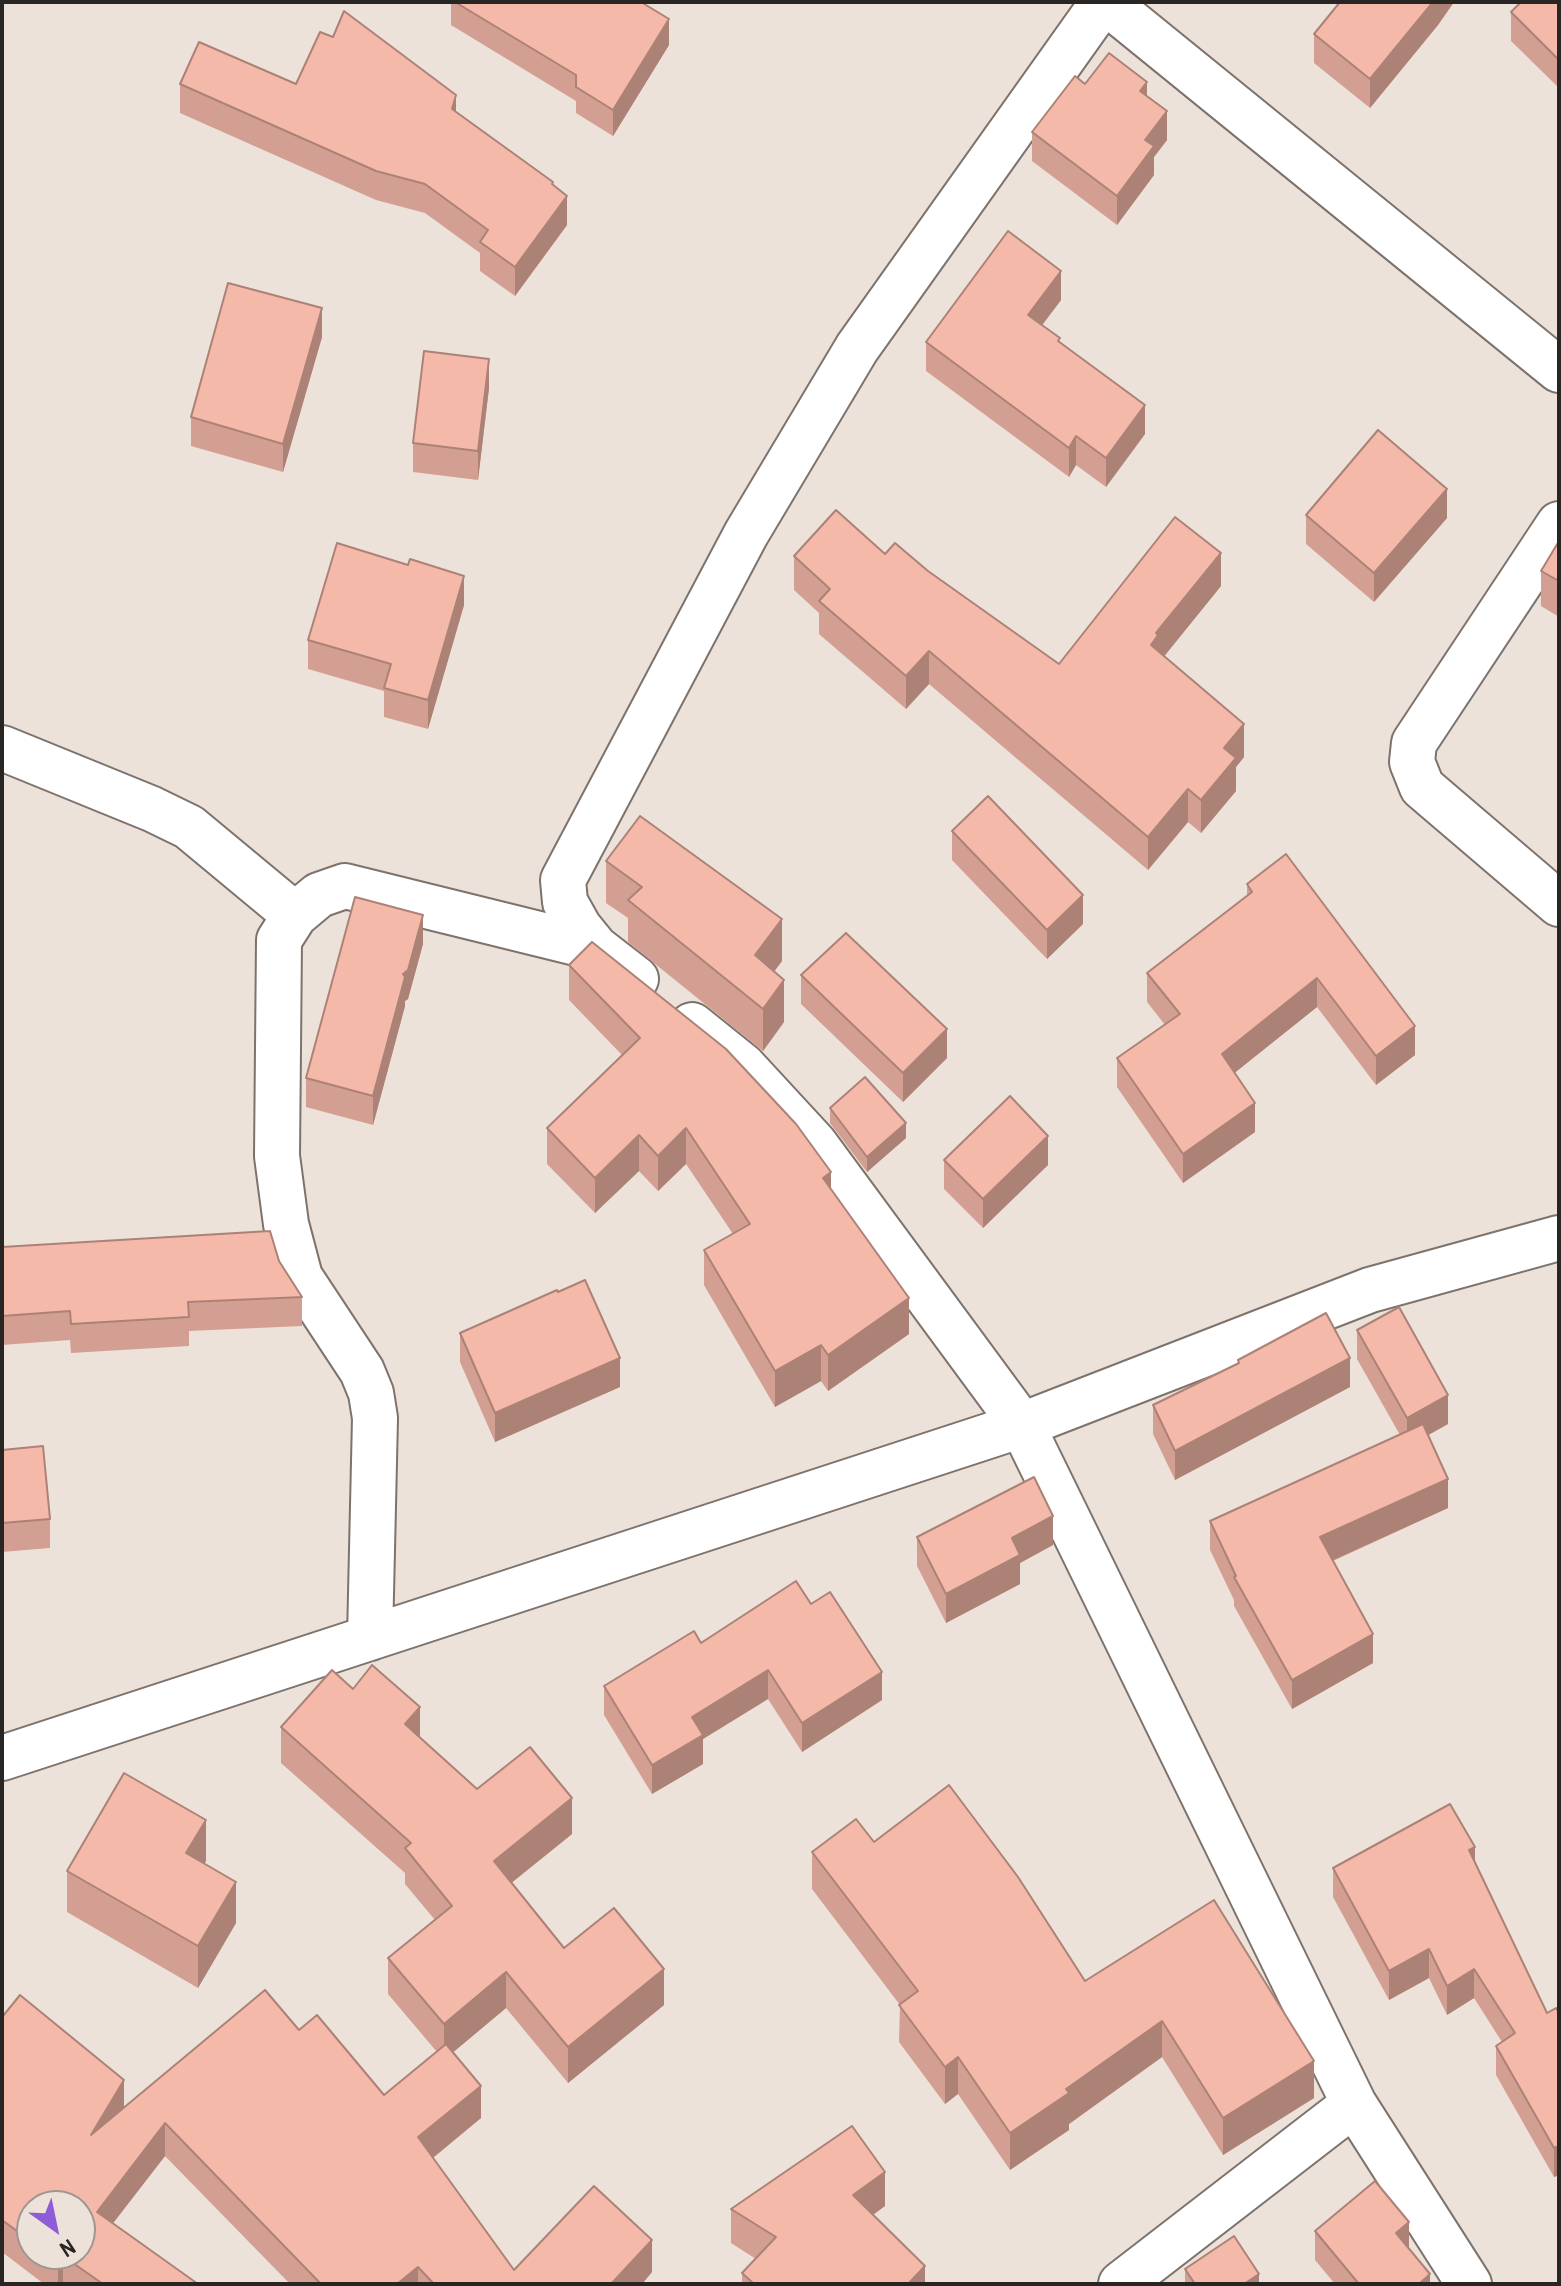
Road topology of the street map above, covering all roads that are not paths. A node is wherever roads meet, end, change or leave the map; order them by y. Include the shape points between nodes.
1 (1105, 2) edge
2 (1559, 370) edge
3 (1559, 524) edge
4 (2, 748) edge
5 (1559, 904) edge
6 (295, 915) junction
7 (596, 948) junction
8 (1559, 1238) edge
9 (1022, 1425) junction
10 (370, 1638) junction
11 (2, 1758) edge
12 (1354, 2104) junction
13 (1121, 2284) edge
14 (1469, 2284) edge

1 - 2 street
1 - 7 street via 857,348 746,534 563,880 565,902
3 - 5 street via 1414,743 1412,762 1422,787
4 - 6 street via 189,827
6 - 7 street via 319,895 345,886
6 - 10 street via 279,940 277,1156 300,1277 371,1393 375,1418
7 - 9 street via 743,1066 815,1144
8 - 9 street via 1370,1290
9 - 10 street
9 - 12 street
10 - 11 street
12 - 13 street
12 - 14 street

